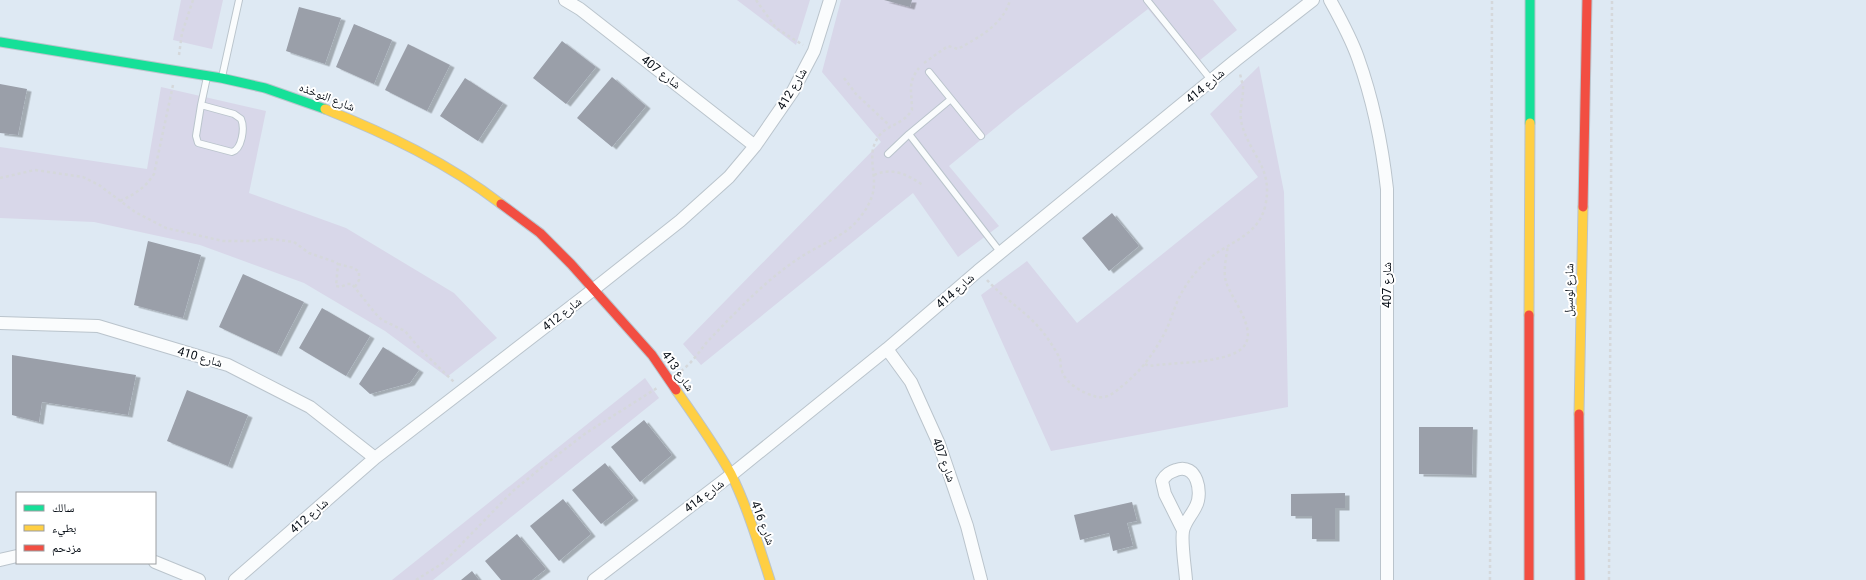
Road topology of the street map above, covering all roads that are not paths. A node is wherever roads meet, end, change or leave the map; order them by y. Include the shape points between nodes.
1 (239, 0) edge
2 (565, 0) edge
3 (830, 0) edge
4 (1147, 0) edge
5 (1313, 0) edge
6 (1330, 0) edge
7 (1530, 0) edge
8 (1587, 0) edge
9 (0, 42) edge
10 (929, 72) dead end
11 (207, 76) junction
12 (221, 78) junction
13 (1212, 81) junction
14 (951, 99) junction
15 (201, 105) junction
16 (909, 134) junction
17 (981, 136) dead end
18 (755, 146) junction
19 (888, 154) dead end
20 (1001, 253) junction
21 (594, 289) junction
22 (0, 323) edge
23 (887, 349) junction
24 (375, 458) junction
25 (731, 476) junction
26 (1183, 530) junction
27 (16, 556) edge
28 (0, 560) edge
29 (156, 562) edge
30 (199, 580) edge
31 (235, 580) edge
32 (594, 580) edge
33 (770, 580) edge
34 (981, 580) edge
35 (1186, 580) edge
36 (1387, 580) edge
37 (1529, 580) edge
38 (1580, 580) edge

1 - 12 lane
2 - 18 street, شارع 407 via 580,9
3 - 18 street, شارع 412 via 814,51 793,91
4 - 13 lane
5 - 13 street, شارع 414
6 - 36 street, شارع 407 via 1358,57 1377,123 1388,189
7 - 37 street
8 - 38 street, شارع لوسيل via 1578,442
9 - 11 street, شارع النوخذه
10 - 14 lane
11 - 12 street, شارع النوخذه
11 - 15 lane
12 - 21 street, شارع النوخذه via 265,88 313,104 394,139 437,161 471,181 540,234
13 - 20 street, شارع 414
14 - 16 lane
14 - 17 lane
15 - 15 lane via 196,136 198,143 236,151 243,127 241,119 234,114
16 - 19 lane
16 - 20 lane
18 - 21 street, شارع 412 via 729,177 702,202
20 - 23 street, شارع 414
21 - 24 street, شارع 412
21 - 25 street, شارع 413 via 652,355 700,424
22 - 24 street, شارع 410 via 98,326 228,365 310,407
23 - 25 street, شارع 414
23 - 34 street, شارع 407 via 911,382 936,438 967,526
24 - 31 street, شارع 412
25 - 32 street, شارع 414
25 - 33 street, شارع 416
26 - 26 street via 1200,495 1193,473 1178,469 1166,475 1162,481 1169,503
26 - 35 street
27 - 28 street
29 - 30 street

